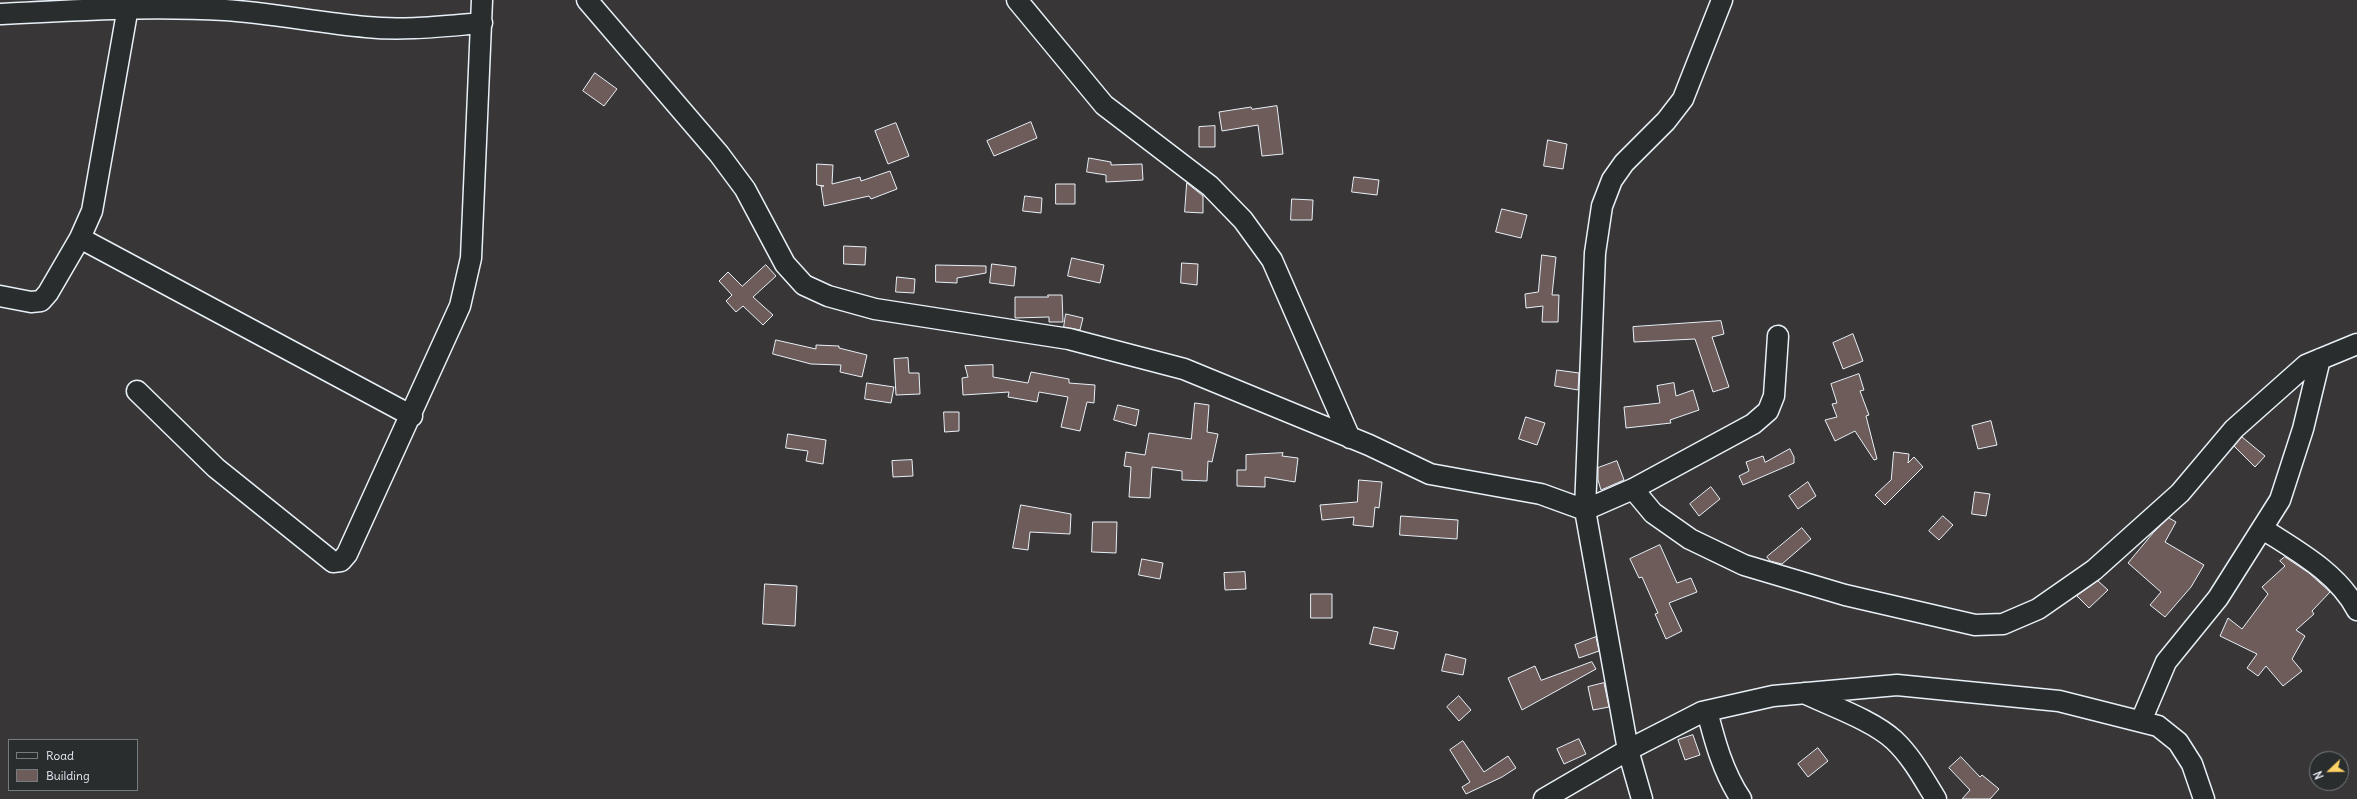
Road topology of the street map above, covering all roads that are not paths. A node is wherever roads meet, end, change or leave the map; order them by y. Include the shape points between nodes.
1 (482, 0) edge
2 (588, 0) edge
3 (1017, 0) edge
4 (1722, 0) edge
5 (128, 7) junction
6 (0, 14) edge
7 (482, 23) junction
8 (80, 238) junction
9 (0, 296) edge
10 (1778, 336) dead end
11 (2357, 344) edge
12 (2320, 359) junction
13 (137, 391) dead end
14 (412, 416) junction
15 (1350, 438) junction
16 (1633, 489) junction
17 (1584, 510) junction
18 (2263, 529) junction
19 (2357, 610) edge
20 (1803, 693) junction
21 (1706, 711) junction
22 (2141, 721) junction
23 (1628, 750) junction
24 (1544, 799) edge
25 (1642, 799) edge
26 (1741, 799) edge
27 (1936, 799) edge
28 (2204, 799) edge

1 - 7 street
2 - 15 street via 719,154 745,189 785,264 804,285 828,296 875,309 1069,339 1184,369
3 - 15 street via 1104,105 1210,186 1244,220 1272,260
4 - 17 street via 1682,99 1666,121 1624,163 1612,180 1602,206 1595,253
5 - 6 street
5 - 7 street via 227,11 368,28
5 - 8 street via 97,189 92,211
7 - 14 street via 471,258 460,306
8 - 9 street via 41,301 31,302
8 - 14 street
10 - 16 street via 1774,396 1768,411 1753,424
11 - 12 street
12 - 16 street via 2306,365 2234,428 2180,493 2094,570 2038,609 2003,624 1975,625 1844,594 1744,565 1690,539 1653,513
12 - 18 street via 2303,430 2280,500
13 - 14 street via 216,468 333,562 341,561 347,554
15 - 17 street via 1430,474 1541,494
16 - 17 street
17 - 23 street
18 - 19 street via 2307,557 2349,594
18 - 22 street via 2218,598 2166,662
20 - 21 street via 1773,696
20 - 22 street via 1897,684 2060,701
20 - 27 street via 1867,723 1893,739 1911,758
21 - 23 street
21 - 26 street via 1719,758
22 - 28 street via 2158,726 2178,742 2192,764
23 - 24 street
23 - 25 street

